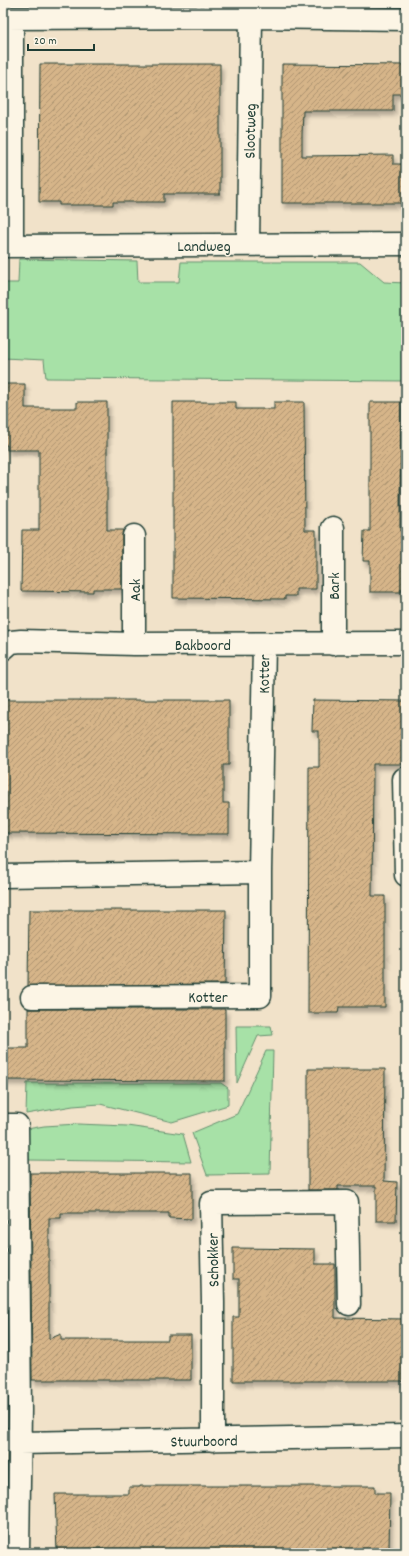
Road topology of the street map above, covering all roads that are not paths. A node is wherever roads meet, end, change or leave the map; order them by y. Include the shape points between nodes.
1 (251, 17) junction
2 (8, 18) edge
3 (406, 18) edge
4 (406, 244) edge
5 (248, 245) junction
6 (8, 246) edge
7 (333, 528) dead end
8 (134, 536) dead end
9 (406, 643) edge
10 (134, 644) junction
11 (264, 644) junction
12 (332, 644) junction
13 (3, 649) edge
14 (404, 779) dead end
15 (260, 872) junction
16 (406, 875) edge
17 (3, 876) edge
18 (32, 997) dead end
19 (10, 1125) edge
20 (10, 1276) edge
21 (349, 1304) dead end
22 (406, 1436) edge
23 (213, 1440) junction
24 (11, 1441) edge
25 (18, 1553) edge

1 - 2 street
1 - 3 street
1 - 5 street, Slootweg
2 - 6 street
4 - 5 street, Landweg
5 - 6 street, Landweg
7 - 12 street, Bark
8 - 10 street, Aak
9 - 12 street, Bakboord
10 - 11 street, Bakboord
10 - 13 street, Bakboord via 21,640 11,642
11 - 12 street, Bakboord
11 - 15 street, Kotter
14 - 16 street
15 - 17 street
15 - 18 street, Kotter via 260,996
19 - 20 street
20 - 24 street
21 - 23 street, Schokker via 347,1202 211,1203
22 - 23 street, Stuurboord
23 - 24 street, Stuurboord
24 - 25 street

